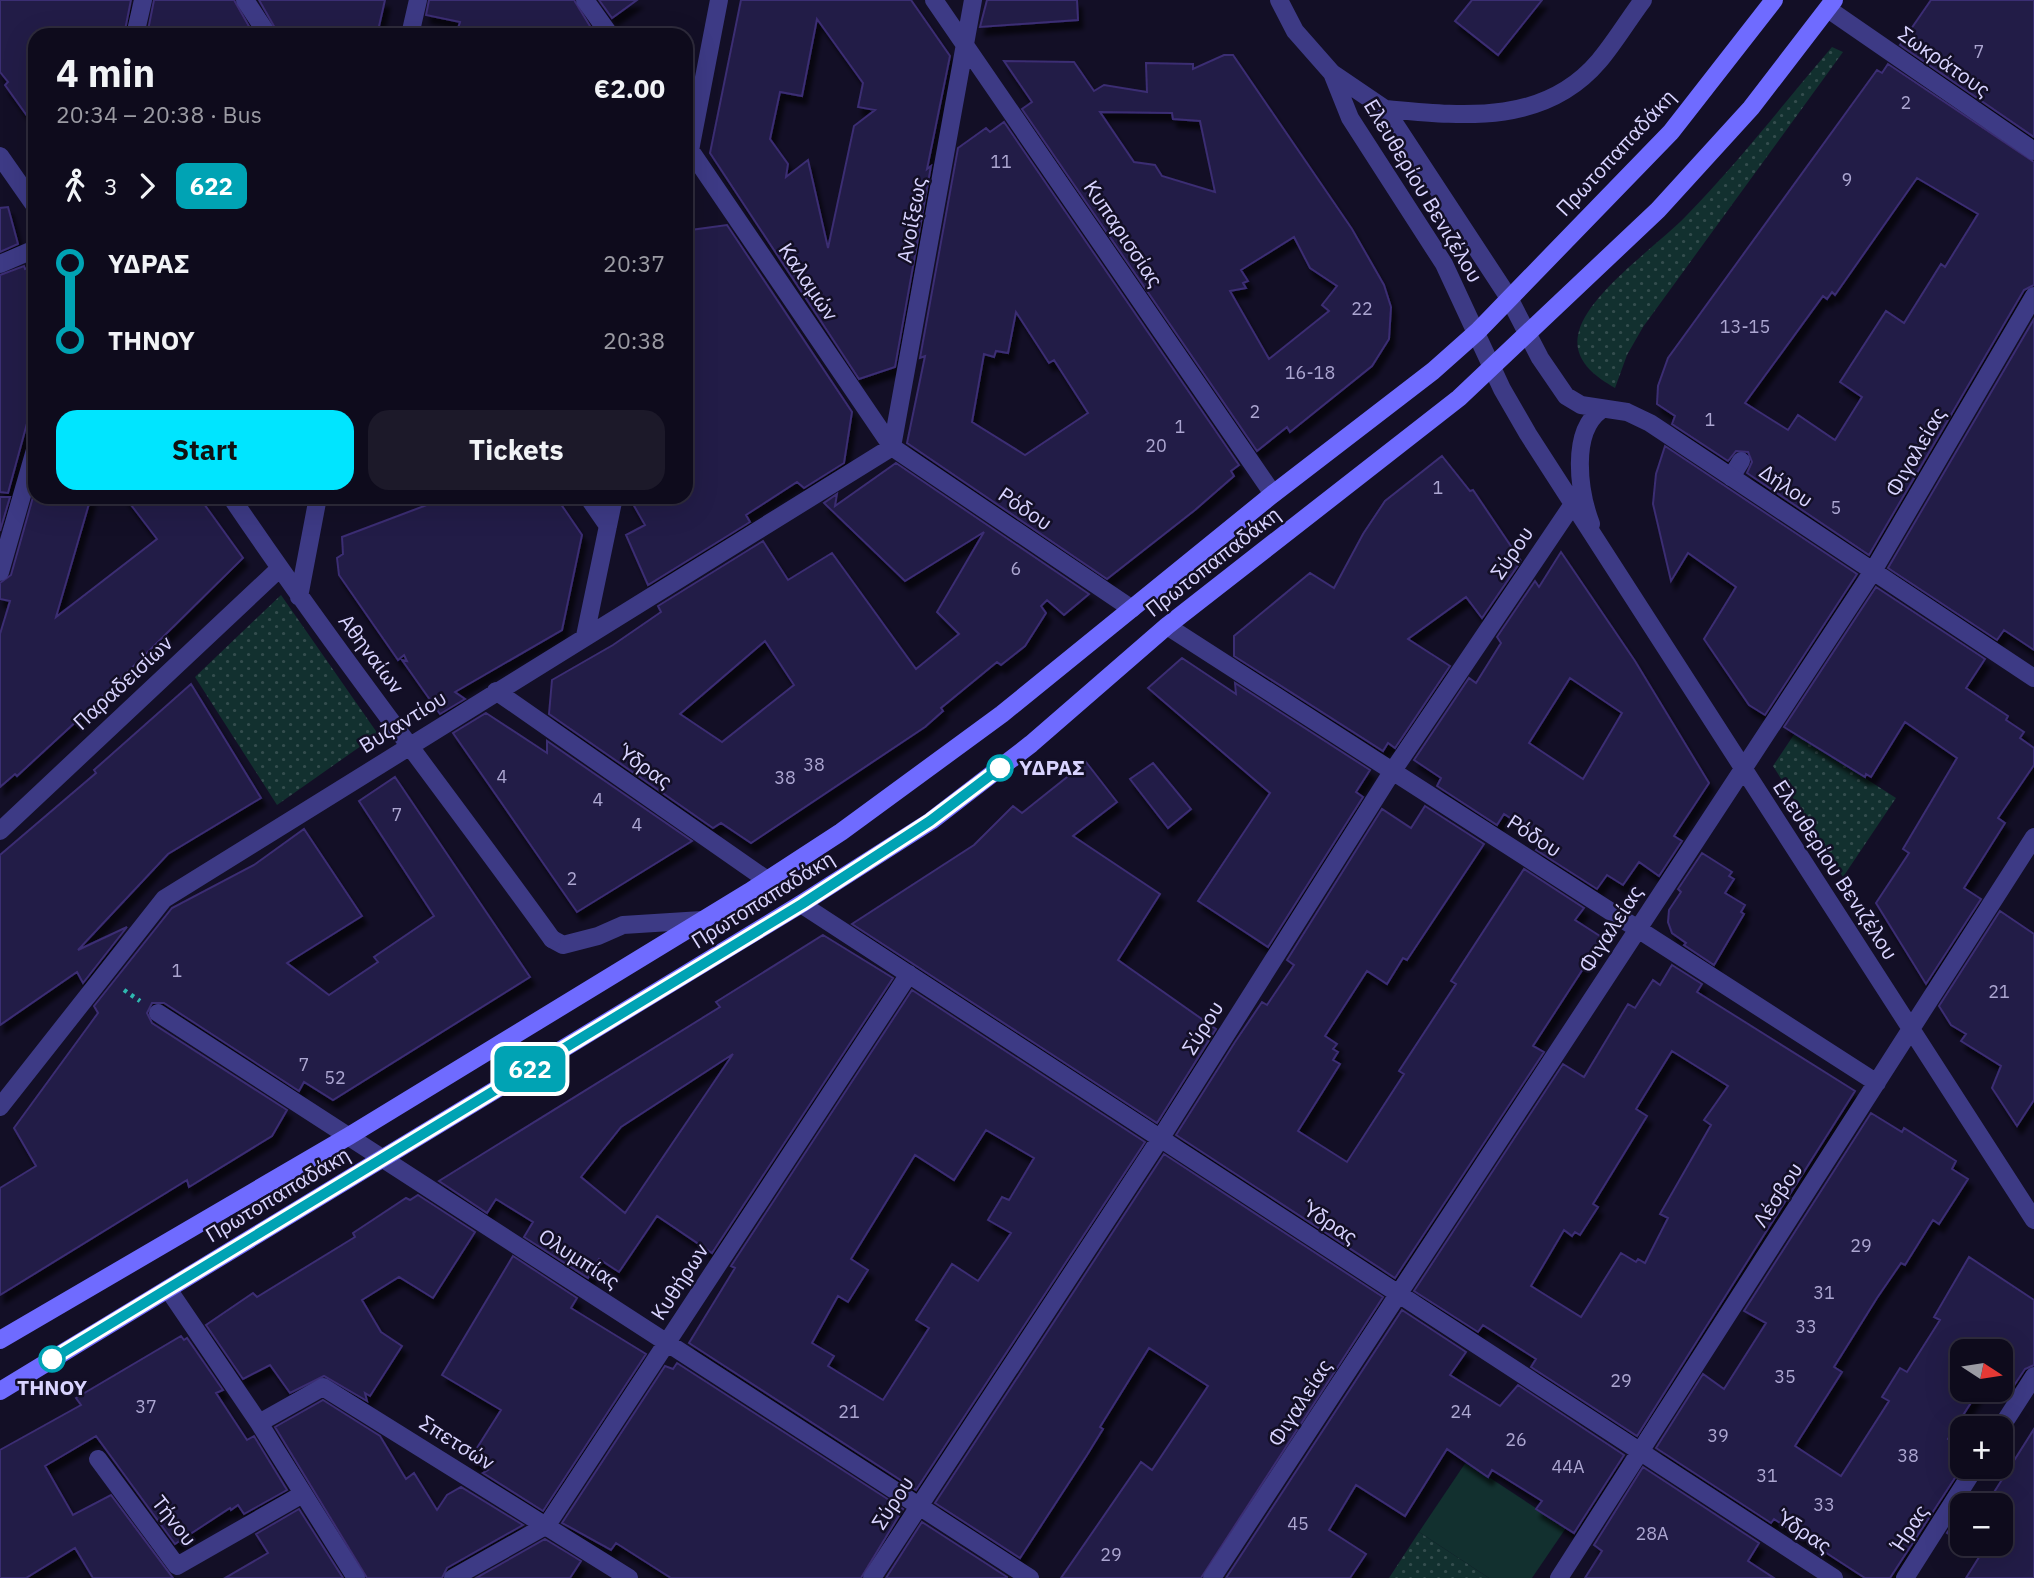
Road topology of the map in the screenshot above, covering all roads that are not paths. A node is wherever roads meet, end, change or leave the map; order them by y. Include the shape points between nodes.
1 (143, 0) edge
2 (245, 0) edge
3 (418, 0) edge
4 (585, 0) edge
5 (719, 0) edge
6 (934, 0) edge
7 (973, 0) edge
8 (1279, 0) edge
9 (1643, 0) edge
10 (1774, 0) edge
11 (1831, 5) edge
12 (137, 28) edge
13 (263, 28) edge
14 (412, 28) edge
15 (605, 28) edge
16 (964, 43) junction
17 (1332, 73) junction
18 (1385, 109) junction
19 (693, 123) edge
20 (2034, 151) edge
21 (693, 154) edge
22 (0, 156) edge
23 (28, 196) edge
24 (28, 253) edge
25 (0, 264) edge
26 (2034, 296) edge
27 (1509, 298) junction
28 (1478, 331) junction
29 (1529, 332) junction
30 (1492, 367) junction
31 (1601, 410) junction
32 (891, 447) junction
33 (1741, 461) dead end
34 (28, 474) edge
35 (1731, 477) junction
36 (1273, 494) junction
37 (236, 504) edge
38 (317, 504) edge
39 (593, 504) edge
40 (613, 504) edge
41 (1573, 504) junction
42 (608, 526) junction
43 (1598, 544) junction
44 (279, 569) junction
45 (1872, 571) junction
46 (0, 572) edge
47 (299, 597) junction
48 (1132, 609) junction
49 (1167, 626) junction
50 (585, 636) junction
51 (2034, 678) edge
52 (496, 691) junction
53 (411, 744) junction
54 (1742, 769) junction
55 (1392, 772) junction
56 (0, 831) edge
57 (2034, 837) edge
58 (767, 880) junction
59 (802, 904) junction
60 (702, 920) junction
61 (1637, 930) junction
62 (909, 974) junction
63 (158, 1013) road end
64 (1911, 1029) junction
65 (1877, 1083) junction
66 (0, 1107) edge
67 (349, 1136) junction
68 (1160, 1139) junction
69 (382, 1158) junction
70 (2034, 1220) edge
71 (168, 1289) junction
72 (1398, 1295) junction
73 (0, 1340) edge
74 (667, 1343) junction
75 (2034, 1376) edge
76 (0, 1391) edge
77 (2008, 1416) edge
78 (259, 1423) junction
79 (1639, 1453) junction
80 (98, 1459) dead end
81 (1968, 1479) edge
82 (301, 1495) junction
83 (919, 1506) junction
84 (547, 1525) junction
85 (356, 1578) edge
86 (453, 1578) edge
87 (629, 1578) edge
88 (872, 1578) edge
89 (1030, 1578) edge
90 (1212, 1578) edge
91 (1559, 1578) edge
92 (1834, 1578) edge
93 (1905, 1578) edge

1 - 12 street
2 - 13 street
3 - 14 street
4 - 15 street
5 - 19 street
6 - 16 street, Κυπαρισσίας
7 - 16 street, Ανοίξεως
8 - 17 street, Ελευθερίου Βενιζέλου via 1294,31
9 - 18 street via 1599,62 1572,87 1546,102 1506,114
10 - 27 main road, Πρωτοπαπαδάκη via 1671,132
11 - 20 street, Σωκράτους
11 - 29 main road via 1751,108 1658,210
16 - 32 street, Ανοίξεως via 930,252
16 - 36 street, Κυπαρισσίας
17 - 18 street, Ελευθερίου Βενιζέλου
17 - 28 street, Ελευθερίου Βενιζέλου via 1350,118 1444,264
18 - 27 street, Ελευθερίου Βενιζέλου
21 - 32 street, Καλαμών
22 - 23 street
24 - 25 street
26 - 45 street, Φιγαλείας
27 - 28 main road, Πρωτοπαπαδάκη
27 - 29 street
28 - 30 street
28 - 36 main road, Πρωτοπαπαδάκη
29 - 30 main road, Πρωτοπαπαδάκη
29 - 31 street, Δήλου via 1566,396
30 - 41 street, Ελευθερίου Βενιζέλου
30 - 49 main road, Πρωτοπαπαδάκη via 1459,398
31 - 35 street, Δήλου via 1627,412 1650,423
31 - 43 street, Ελευθερίου Βενιζέλου via 1589,419 1581,436 1580,457 1587,514
32 - 48 street, Ρόδου
32 - 50 street, Βυζαντίου
33 - 35 street
34 - 46 street
35 - 45 street, Δήλου
36 - 48 main road, Πρωτοπαπαδάκη
37 - 44 street, Αθηναίων
38 - 47 street
39 - 42 street
40 - 42 street
41 - 43 street, Ελευθερίου Βενιζέλου
41 - 55 street, Σύρου
42 - 50 street
43 - 54 street, Ελευθερίου Βενιζέλου
44 - 47 street, Αθηναίων
44 - 56 street, Παραδεισίων
45 - 51 street, Δήλου
45 - 54 street, Φιγαλείας
47 - 53 street, Αθηναίων
48 - 58 main road, Πρωτοπαπαδάκη via 1002,714
49 - 55 street, Ρόδου
49 - 59 main road, Πρωτοπαπαδάκη via 1031,744 930,821
50 - 52 street, Βυζαντίου
52 - 53 street, Βυζαντίου
52 - 58 street, Ύδρας
53 - 60 street, Αθηναίων via 552,939 563,946 623,926
53 - 66 street, Βυζαντίου via 164,900
54 - 61 street, Φιγαλείας
54 - 64 street, Ελευθερίου Βενιζέλου
55 - 61 street, Ρόδου
55 - 68 street, Σύρου
57 - 64 street, Λέσβου
58 - 60 main road, Πρωτοπαπαδάκη
59 - 62 street, Ύδρας
59 - 69 main road, Πρωτοπαπαδάκη
60 - 67 main road, Πρωτοπαπαδάκη
61 - 65 street, Ρόδου
61 - 72 street, Φιγαλείας
62 - 68 street, Ύδρας
62 - 74 street, Κυθήρων
63 - 67 street, Ολυμπίας
64 - 65 street, Λέσβου
64 - 70 street, Ελευθερίου Βενιζέλου
65 - 79 street, Λέσβου
67 - 69 street, Ολυμπίας
67 - 73 main road, Πρωτοπαπαδάκη
68 - 72 street, Ύδρας
68 - 83 street, Σύρου
69 - 71 main road, Πρωτοπαπαδάκη
69 - 74 street, Ολυμπίας
71 - 76 main road, Πρωτοπαπαδάκη
71 - 78 street
72 - 79 street, Ύδρας
72 - 90 street, Φιγαλείας
74 - 83 street, Ολυμπίας
74 - 84 street, Κυθήρων
75 - 77 street
78 - 82 street
78 - 84 street, Σπετσών via 323,1387
79 - 91 street, Λέσβου
79 - 92 street, Ύδρας
80 - 82 street, Τήνου via 177,1566
81 - 93 street, Ήρας
82 - 85 street
83 - 88 street, Σύρου
83 - 89 street, Ολυμπίας
84 - 86 street, Κυθήρων
84 - 87 street, Σπετσών

